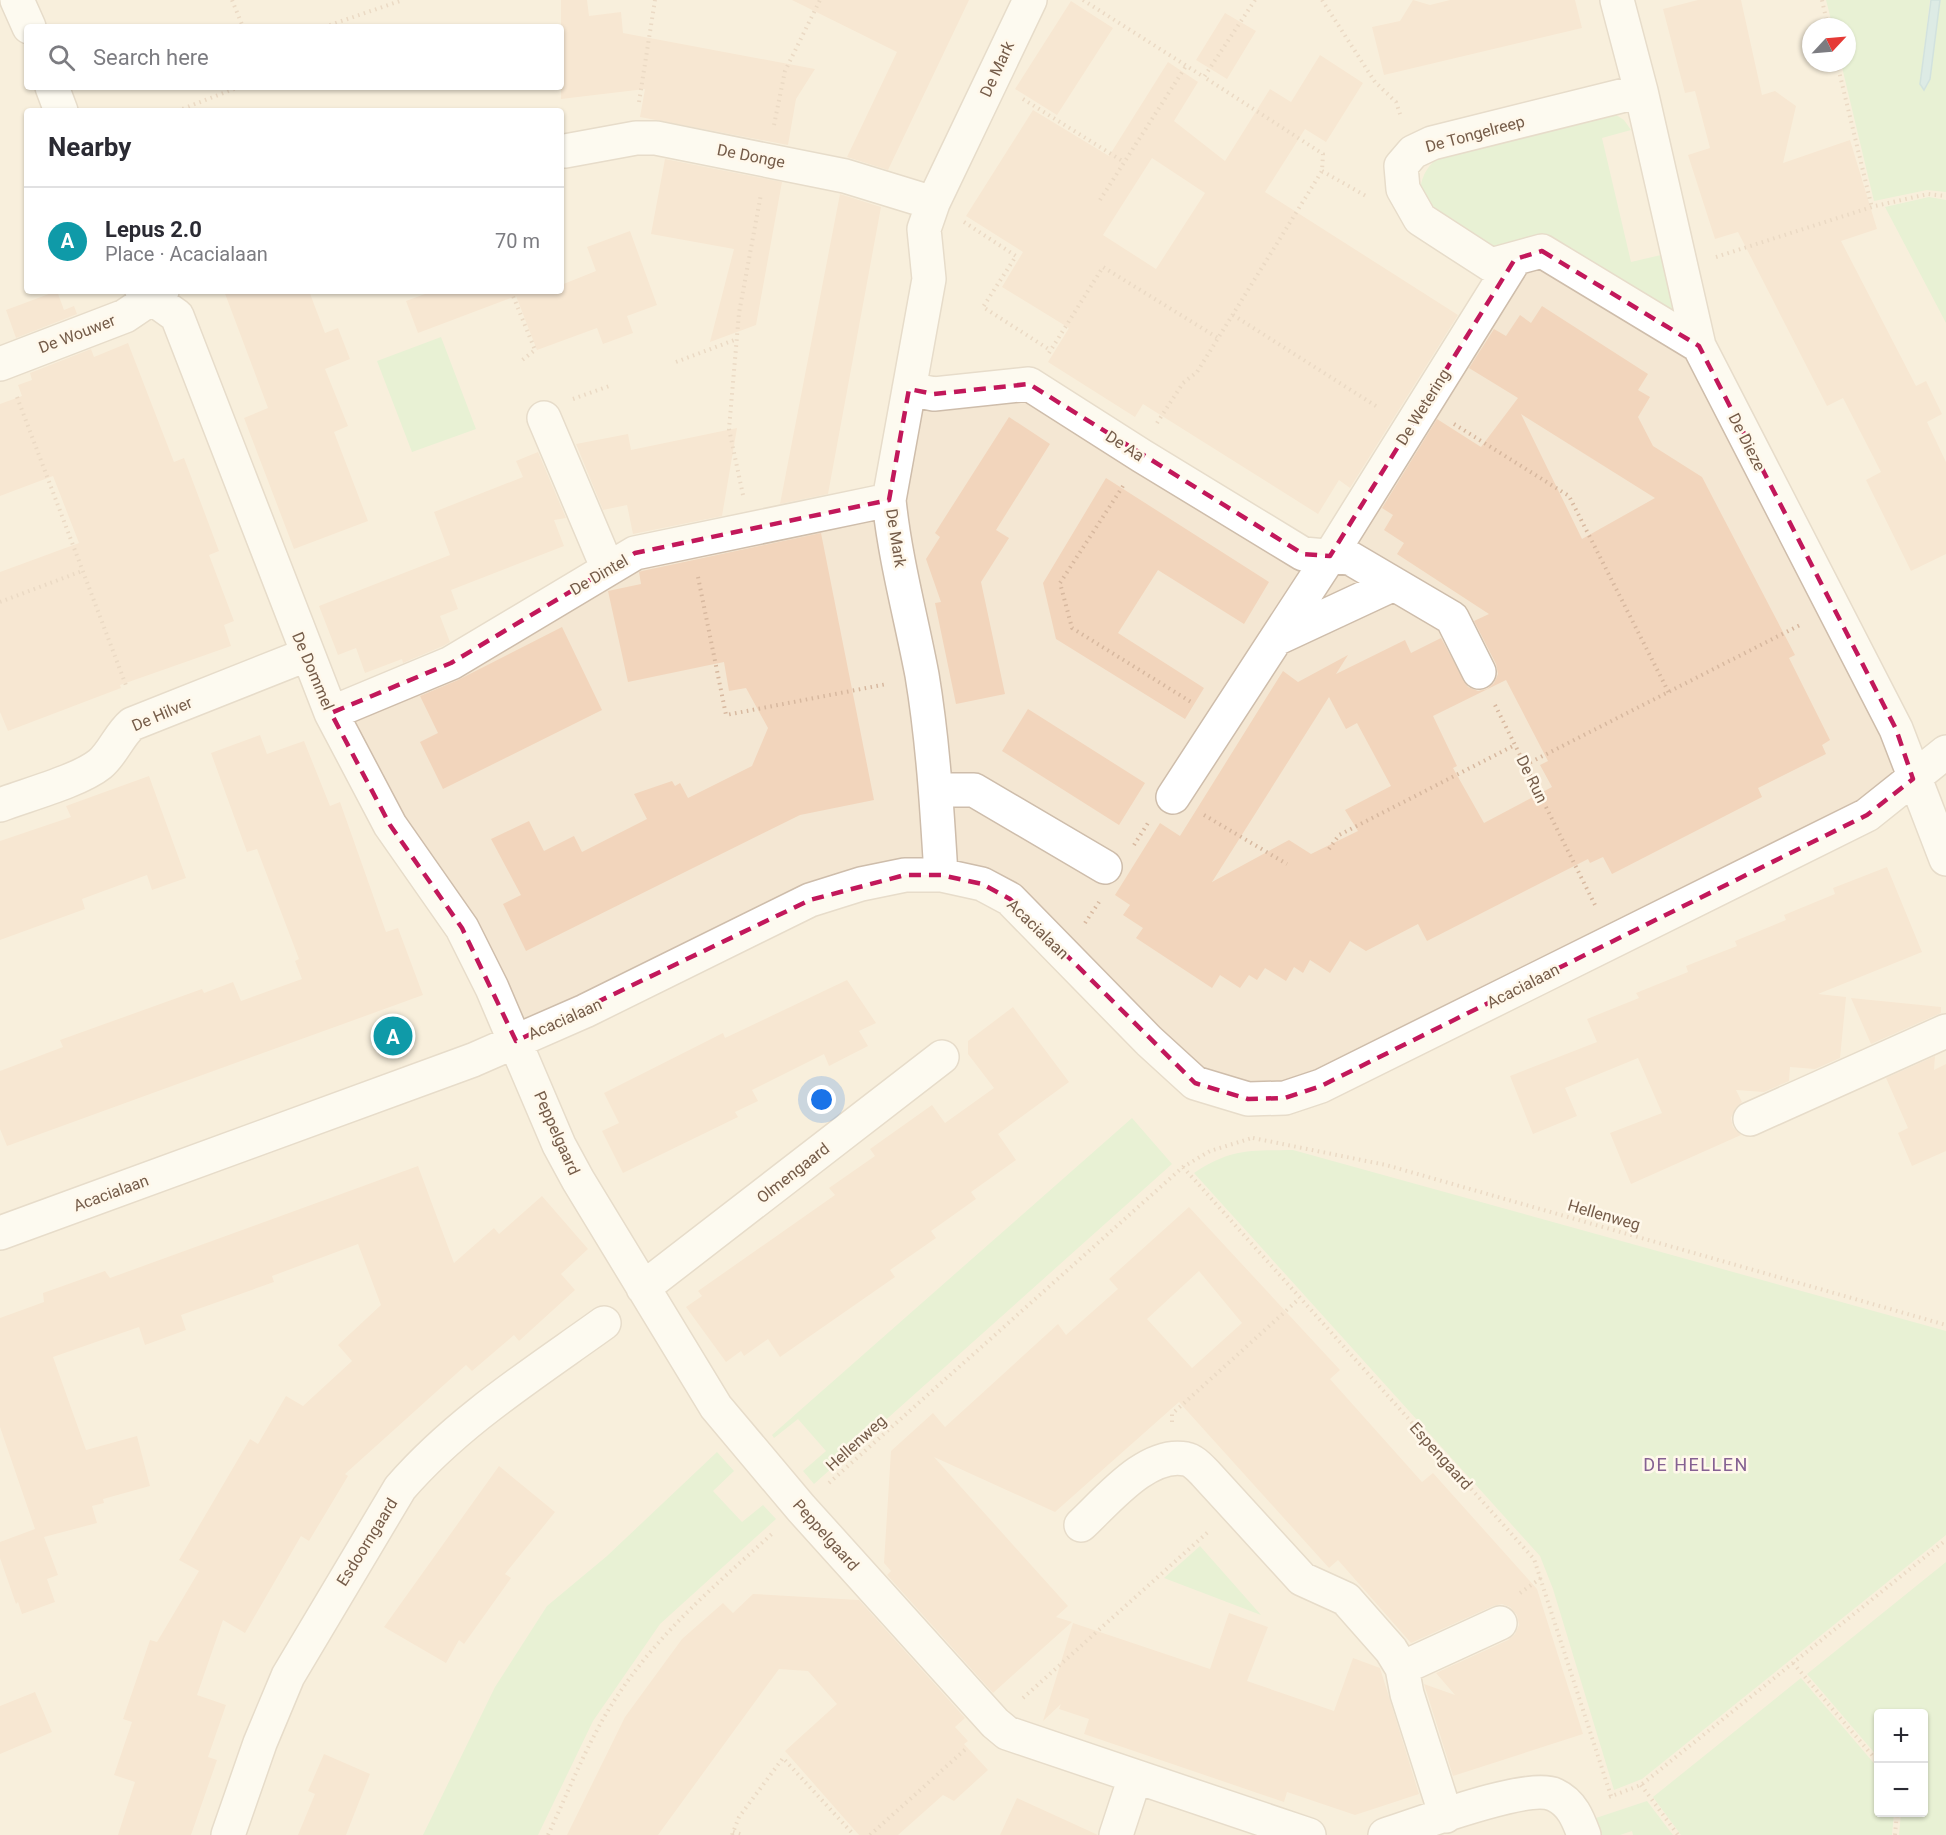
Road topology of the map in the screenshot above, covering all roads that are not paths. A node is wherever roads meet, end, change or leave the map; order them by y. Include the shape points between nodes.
1 (17, 0) edge
2 (1030, 0) edge
3 (1617, 0) edge
4 (28, 24) edge
5 (53, 90) edge
6 (1641, 91) junction
7 (61, 108) edge
8 (566, 151) dead end
9 (933, 202) junction
10 (1515, 259) junction
11 (152, 294) edge
12 (1699, 346) junction
13 (2, 363) edge
14 (909, 390) junction
15 (544, 418) dead end
16 (890, 500) junction
17 (1330, 556) junction
18 (608, 569) junction
19 (1394, 584) junction
20 (1276, 639) junction
21 (306, 655) junction
22 (1479, 672) road end
23 (331, 713) junction
24 (1946, 752) edge
25 (1913, 779) junction
26 (936, 790) junction
27 (1173, 797) road end
28 (0, 805) edge
29 (1946, 859) edge
30 (1118, 860) road end
31 (941, 875) junction
32 (1946, 1031) edge
33 (516, 1041) junction
34 (942, 1057) dead end
35 (1750, 1119) dead end
36 (0, 1233) edge
37 (643, 1288) junction
38 (604, 1323) dead end
39 (1081, 1525) dead end
40 (1500, 1623) dead end
41 (1402, 1668) junction
42 (1135, 1777) junction
43 (1446, 1816) junction
44 (1580, 1824) edge
45 (228, 1835) edge
46 (1116, 1835) edge
47 (1309, 1835) edge
48 (1385, 1835) edge

1 - 4 street
2 - 9 street, De Mark
3 - 6 street, De Dieze
5 - 7 street
6 - 10 street, De Tongelreep via 1432,143 1413,152 1401,166 1402,189 1420,219 1491,265
6 - 12 street, De Dieze
8 - 9 street, De Donge via 656,138 845,176
9 - 14 street, De Mark via 924,229 929,279
10 - 12 street via 1542,251
10 - 17 street, De Wetering
11 - 13 street, De Wouwer via 125,316
11 - 21 street, De Dommel via 177,316
12 - 25 street, De Dieze via 1896,729
14 - 16 street, De Mark
14 - 17 street, De Aa via 934,394 1029,384 1303,554
15 - 18 street
16 - 18 street, De Dintel via 635,554
16 - 26 street, De Mark via 892,528 922,677
17 - 19 street via 1350,558
17 - 20 street, De Wetering
18 - 23 street, De Dintel via 451,663
19 - 20 street
19 - 22 street via 1452,618
20 - 27 street, De Wetering
21 - 23 street, De Dommel
21 - 28 street, De Hilver via 139,721 123,731 101,763
23 - 33 street, De Dommel via 390,825 462,928
24 - 25 street, Acacialaan
25 - 29 street, De Dieze
25 - 31 street, Acacialaan via 1867,815 1321,1086 1285,1098 1248,1099 1196,1083 1149,1041 1010,899 982,884
26 - 30 street via 974,790
26 - 31 street, De Mark
31 - 33 street, Acacialaan via 905,875 810,900
32 - 35 street
33 - 36 street, Acacialaan
33 - 37 street, Peppelgaard via 560,1145
34 - 37 street, Olmengaard
37 - 42 street, Peppelgaard via 716,1407 801,1508 995,1723 1007,1733
38 - 45 street, Esdoorngaard via 467,1423 400,1488 288,1676
39 - 41 street via 1142,1470 1170,1458 1189,1459 1302,1579 1346,1599
40 - 41 street
41 - 43 street
42 - 46 street
42 - 47 street, Peppelgaard
43 - 44 street via 1525,1792 1554,1795
43 - 48 street

